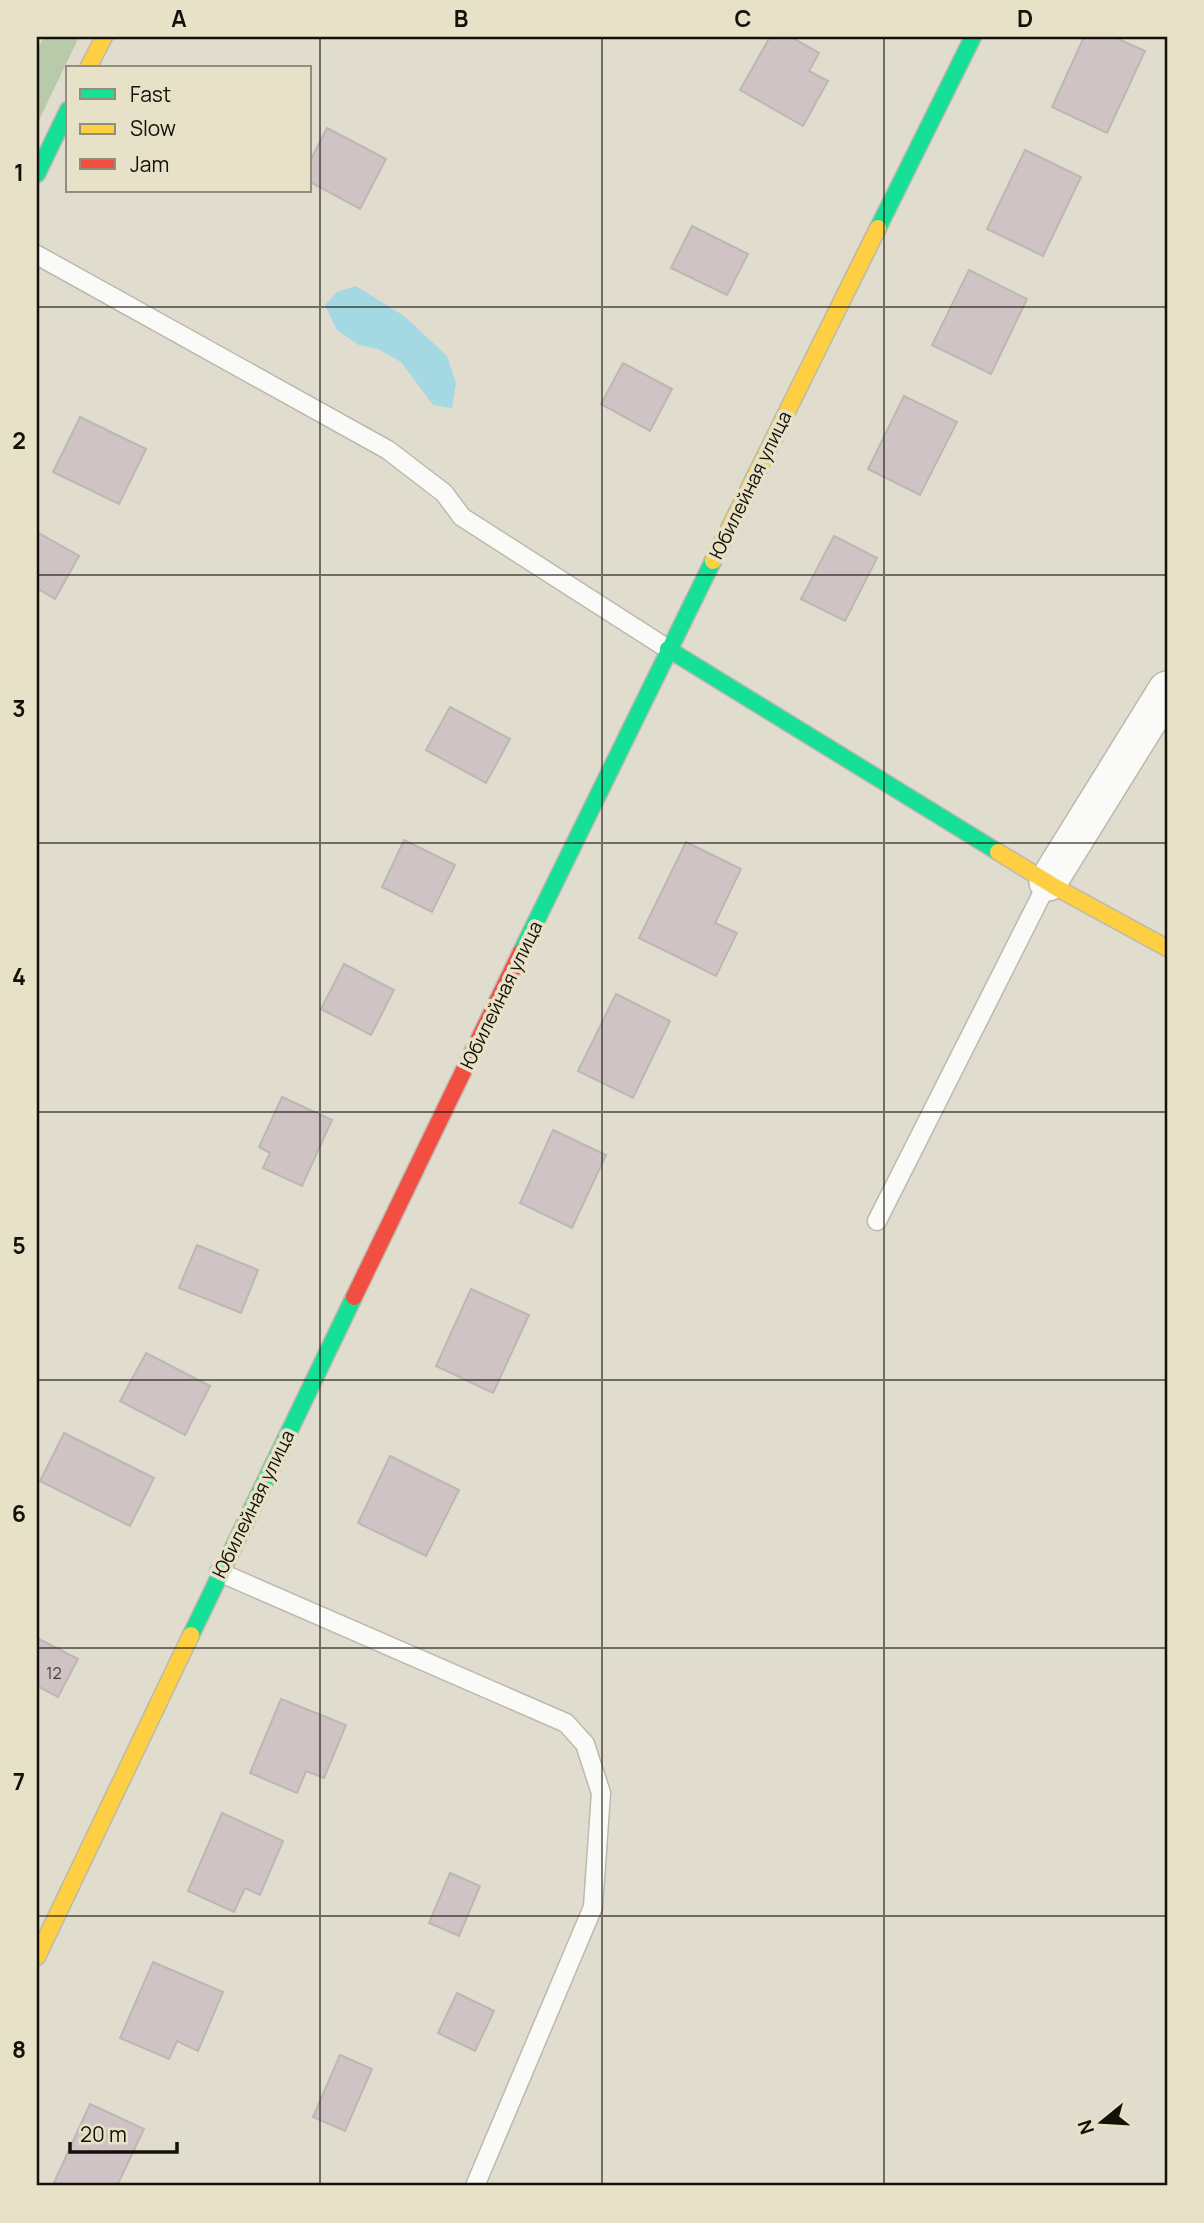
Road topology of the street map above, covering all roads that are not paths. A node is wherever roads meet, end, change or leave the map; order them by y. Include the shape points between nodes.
1 (104, 37) edge
2 (974, 37) edge
3 (89, 66) edge
4 (66, 114) edge
5 (37, 174) edge
6 (37, 256) edge
7 (668, 649) junction
8 (1167, 690) edge
9 (1048, 882) junction
10 (1167, 948) edge
11 (877, 1221) dead end
12 (219, 1573) junction
13 (37, 1957) edge
14 (475, 2186) edge

1 - 3 main road
2 - 7 main road, Юбилейная улица
4 - 5 main road
6 - 7 lane via 388,450 444,493 461,517
7 - 9 main road
7 - 12 main road, Юбилейная улица
8 - 9 street
9 - 10 main road
9 - 11 lane
12 - 13 main road, Юбилейная улица
12 - 14 lane via 566,1723 585,1744 601,1793 593,1907

